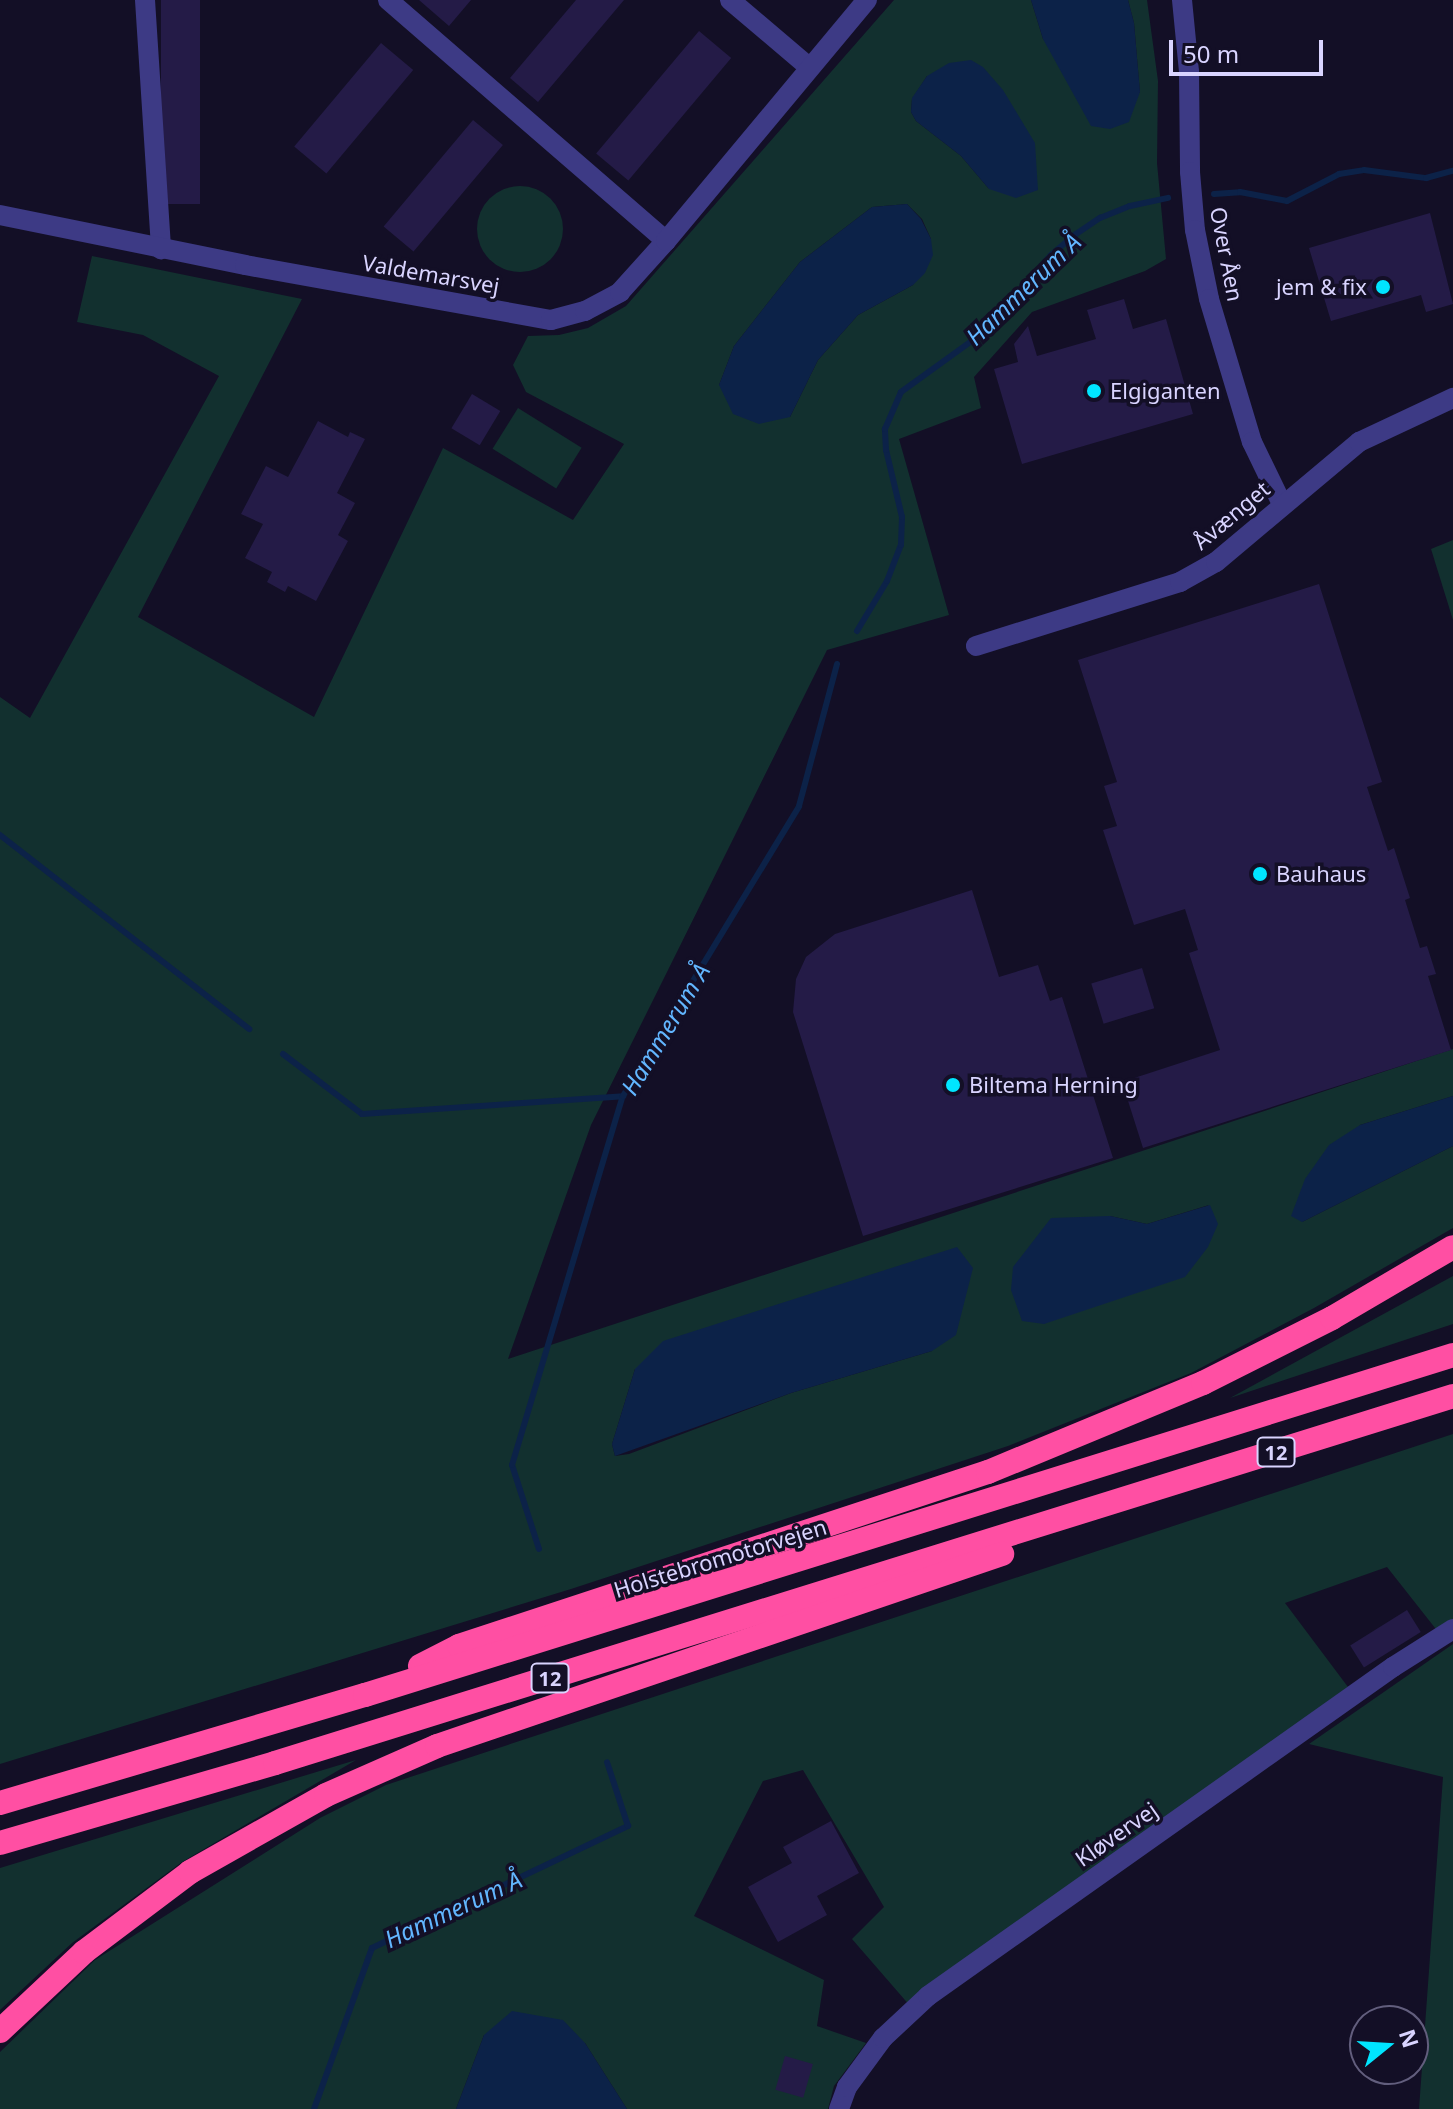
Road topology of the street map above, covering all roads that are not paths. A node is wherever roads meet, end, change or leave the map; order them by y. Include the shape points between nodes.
1 (145, 0) edge
2 (388, 0) edge
3 (730, 0) edge
4 (867, 0) edge
5 (1182, 0) edge
6 (809, 67) junction
7 (0, 215) edge
8 (666, 241) junction
9 (161, 249) junction
10 (1453, 398) edge
11 (1282, 504) junction
12 (976, 646) dead end
13 (1453, 1247) edge
14 (1453, 1355) edge
15 (1453, 1396) edge
16 (1099, 1508) junction
17 (1453, 1629) edge
18 (365, 1695) junction
19 (0, 1803) edge
20 (0, 1843) edge
21 (0, 2031) edge
22 (839, 2109) edge

1 - 9 street
2 - 8 street
3 - 6 street
4 - 6 street, Valdemarsvej
5 - 11 street, Over Åen via 1195,230 1209,299 1252,442
6 - 8 street, Valdemarsvej
7 - 9 street, Valdemarsvej
8 - 9 street, Valdemarsvej via 620,292 585,311 551,320
10 - 11 street, Åvænget via 1359,442
11 - 12 street, Åvænget via 1216,562 1172,586
13 - 18 highway via 1332,1318 1203,1383 988,1472 459,1646
14 - 18 highway, Holstebromotorvejen / 12
15 - 16 highway, 12
16 - 20 highway, 12
16 - 21 highway via 992,1559 437,1746 326,1795 190,1872 84,1952
17 - 22 street, Kløvervej via 928,1996 883,2038 847,2087
18 - 19 highway, Holstebromotorvejen / 12

